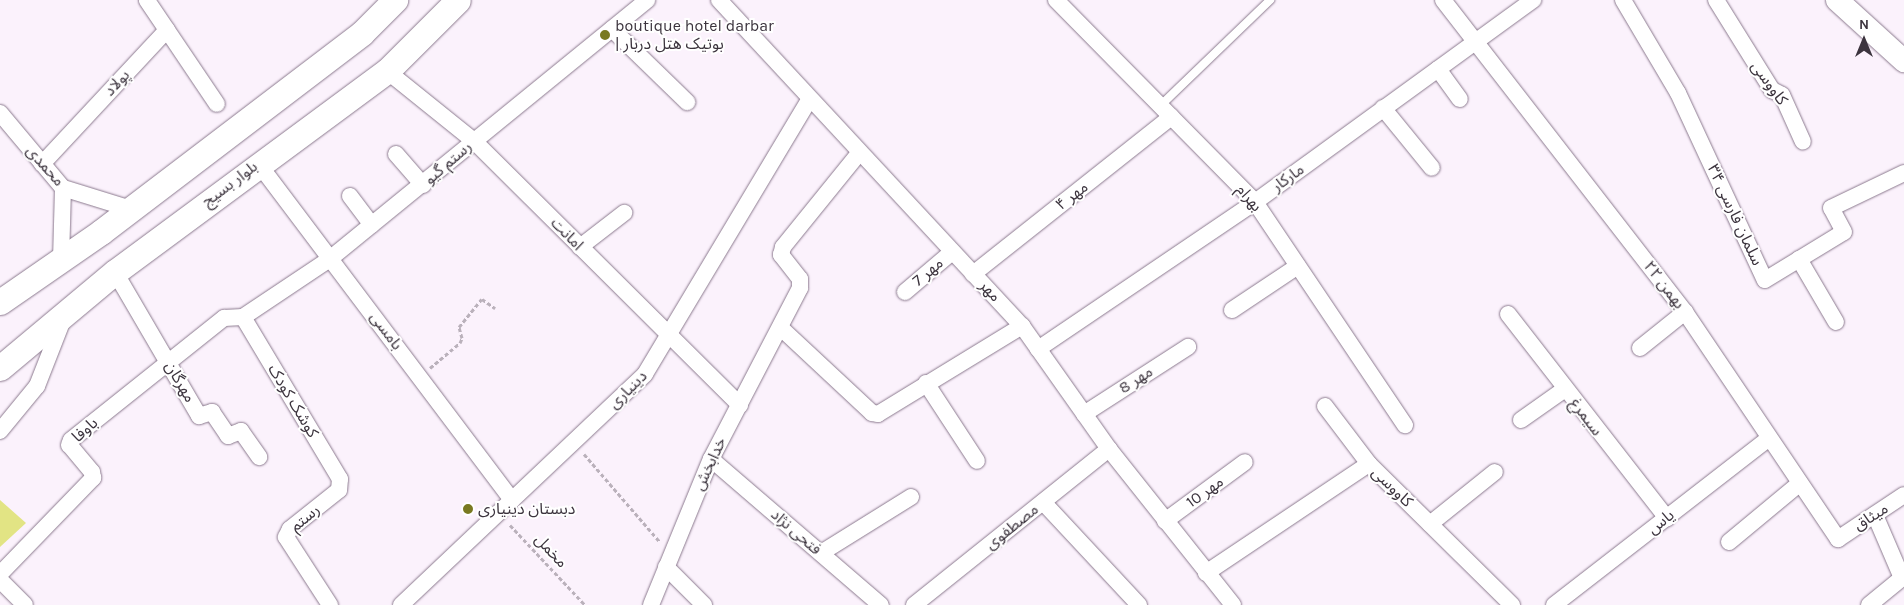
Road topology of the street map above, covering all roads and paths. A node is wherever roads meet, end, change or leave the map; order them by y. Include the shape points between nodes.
1 (147, 0) edge
2 (395, 0) edge
3 (458, 0) edge
4 (647, 0) edge
5 (719, 0) edge
6 (1056, 0) edge
7 (1270, 0) edge
8 (1443, 0) edge
9 (1533, 0) edge
10 (1622, 0) edge
11 (1716, 0) edge
12 (1837, 0) edge
13 (612, 29) junction
14 (167, 30) junction
15 (1476, 41) junction
16 (1904, 61) edge
17 (1438, 69) junction
18 (387, 71) junction
19 (1460, 98) dead end
20 (809, 100) junction
21 (687, 102) dead end
22 (217, 104) dead end
23 (1383, 108) junction
24 (1166, 111) junction
25 (0, 113) edge
26 (474, 141) junction
27 (1802, 142) dead end
28 (859, 153) junction
29 (396, 154) dead end
30 (258, 163) junction
31 (42, 164) junction
32 (1432, 168) dead end
33 (1904, 173) edge
34 (423, 185) junction
35 (62, 188) junction
36 (350, 196) dead end
37 (1255, 202) junction
38 (132, 209) junction
39 (624, 213) dead end
40 (372, 225) junction
41 (580, 247) junction
42 (952, 252) junction
43 (331, 258) junction
44 (1799, 259) junction
45 (61, 260) junction
46 (1298, 266) junction
47 (115, 272) junction
48 (973, 274) junction
49 (905, 292) dead end
50 (0, 302) edge
51 (495, 308) dead end
52 (1232, 310) dead end
53 (66, 312) junction
54 (1685, 312) junction
55 (1508, 314) dead end
56 (243, 317) junction
57 (1836, 322) dead end
58 (1022, 326) junction
59 (782, 329) junction
60 (669, 337) junction
61 (1188, 347) dead end
62 (1640, 348) dead end
63 (1038, 349) junction
64 (168, 361) junction
65 (0, 368) edge
66 (420, 376) junction
67 (926, 383) junction
68 (1565, 389) junction
69 (740, 405) junction
70 (1325, 406) dead end
71 (1084, 414) junction
72 (1521, 420) dead end
73 (1405, 425) dead end
74 (0, 431) edge
75 (1769, 438) junction
76 (573, 442) junction
77 (1109, 449) junction
78 (259, 457) dead end
79 (711, 459) junction
80 (977, 461) dead end
81 (1245, 462) dead end
82 (1369, 464) junction
83 (1495, 472) dead end
84 (1800, 484) junction
85 (341, 485) joint
86 (1904, 495) edge
87 (911, 497) dead end
88 (512, 500) junction
89 (1043, 502) junction
90 (499, 513) junction
91 (1874, 515) junction
92 (1667, 518) junction
93 (1165, 521) junction
94 (1430, 524) junction
95 (1838, 538) joint
96 (1729, 542) dead end
97 (820, 553) junction
98 (669, 561) junction
99 (1206, 573) junction
100 (0, 574) edge
101 (0, 580) edge
102 (407, 603) edge
103 (25, 605) edge
104 (330, 605) edge
105 (585, 605) edge
106 (651, 605) edge
107 (704, 605) edge
108 (881, 605) edge
109 (914, 605) edge
110 (1139, 605) edge
111 (1233, 605) edge
112 (1512, 605) edge
113 (1554, 605) edge
114 (1869, 605) edge

1 - 14 street
2 - 38 main road via 362,33
3 - 18 main road, بلوار بسیج
4 - 13 street, رستم گیو
5 - 20 street, مهر
6 - 24 street, بهرام
7 - 24 lane
8 - 15 street, ۲۲ بهمن
9 - 15 street, مارکار
10 - 44 street, سلمان فارسی ۳۴ via 1678,93 1765,280
11 - 27 street, کاووسی via 1772,90 1782,95
12 - 16 main road
13 - 21 street
13 - 26 street, رستم گیو
14 - 22 street
14 - 31 street, پولاد
15 - 17 street, مارکار
15 - 54 street, ۲۲ بهمن
17 - 19 street
17 - 23 street, مارکار
18 - 26 street, امانت
18 - 30 main road, بلوار بسیج
20 - 28 street, مهر
20 - 60 street, دینیاری
23 - 32 street
23 - 37 street, مارکار
24 - 37 street, بهرام
24 - 48 street, مهر ۴
25 - 31 street, محمدی
26 - 34 street, رستم گیو
26 - 41 street, امانت
28 - 42 street, مهر
28 - 59 street, خدابخش via 783,247 781,255 801,284
29 - 34 street
30 - 43 street, بامسی
30 - 47 main road, بلوار بسیج
31 - 35 street, محمدی
33 - 44 street, سلمان فارسی ۳۴ via 1831,208 1844,232
34 - 40 street, رستم گیو
35 - 38 street, محمدی
35 - 45 street
36 - 40 street
37 - 46 street, بهرام
37 - 63 street, مارکار
38 - 45 main road
39 - 41 street
40 - 43 street, رستم گیو
41 - 60 street, امانت
42 - 48 street, مهر
42 - 49 street, مهر 7
43 - 56 street, رستم گیو
43 - 66 street, بامسی
44 - 57 street
45 - 50 main road
46 - 52 street
46 - 73 street, بهرام
47 - 53 main road, بلوار بسیج
47 - 64 street, مهرگان
48 - 58 street, مهر
51 - 66 path via 482,299 459,327 460,343
53 - 65 main road, بلوار بسیج
53 - 74 street via 36,386
54 - 62 street
54 - 75 street, ۲۲ بهمن
55 - 68 street, سیمرغ
56 - 64 street via 224,318
56 - 85 street, کوشک کودک
58 - 63 street, مهر
58 - 67 street
59 - 67 street via 872,413 878,414
59 - 69 street, خدابخش
60 - 69 street, امانت
60 - 76 street, دینیاری via 645,374
61 - 71 street, مهر 8
63 - 71 street, مهر
64 - 78 street, مهرگان via 199,416 212,412 228,436 241,432
64 - 100 street, باوفا via 71,440 69,446 92,472 93,478
66 - 88 street, بامسی
67 - 80 street
68 - 72 street
68 - 92 street, سیمرغ
69 - 79 street, خدابخش
70 - 82 street
71 - 77 street, مهر
75 - 84 street, ۲۲ بهمن
75 - 92 street, یاس
76 - 88 street, دینیاری
76 - 98 path
77 - 89 street, مصطفوی
77 - 93 street, مهر
79 - 97 street, فتحی نژاد
79 - 98 street, خدابخش
81 - 93 street, مهر 10
82 - 94 street, کاووسی
82 - 99 street, کاووسی
83 - 94 street
84 - 95 street, ۲۲ بهمن
84 - 96 street
85 - 104 street, رستم via 290,529 286,537
86 - 91 street, میثاق
87 - 97 street
88 - 90 street, دینیاری
89 - 109 street, مصطفوی
89 - 110 street
90 - 102 street, دینیاری
90 - 105 path, مخمل
91 - 95 street, میثاق
91 - 114 street via 1902,578
92 - 113 street, یاس
93 - 99 street, مهر
94 - 112 street, کاووسی
97 - 108 street, فتحی نژاد
98 - 106 street, خدابخش
98 - 107 street
99 - 111 street, مهر
101 - 103 street

